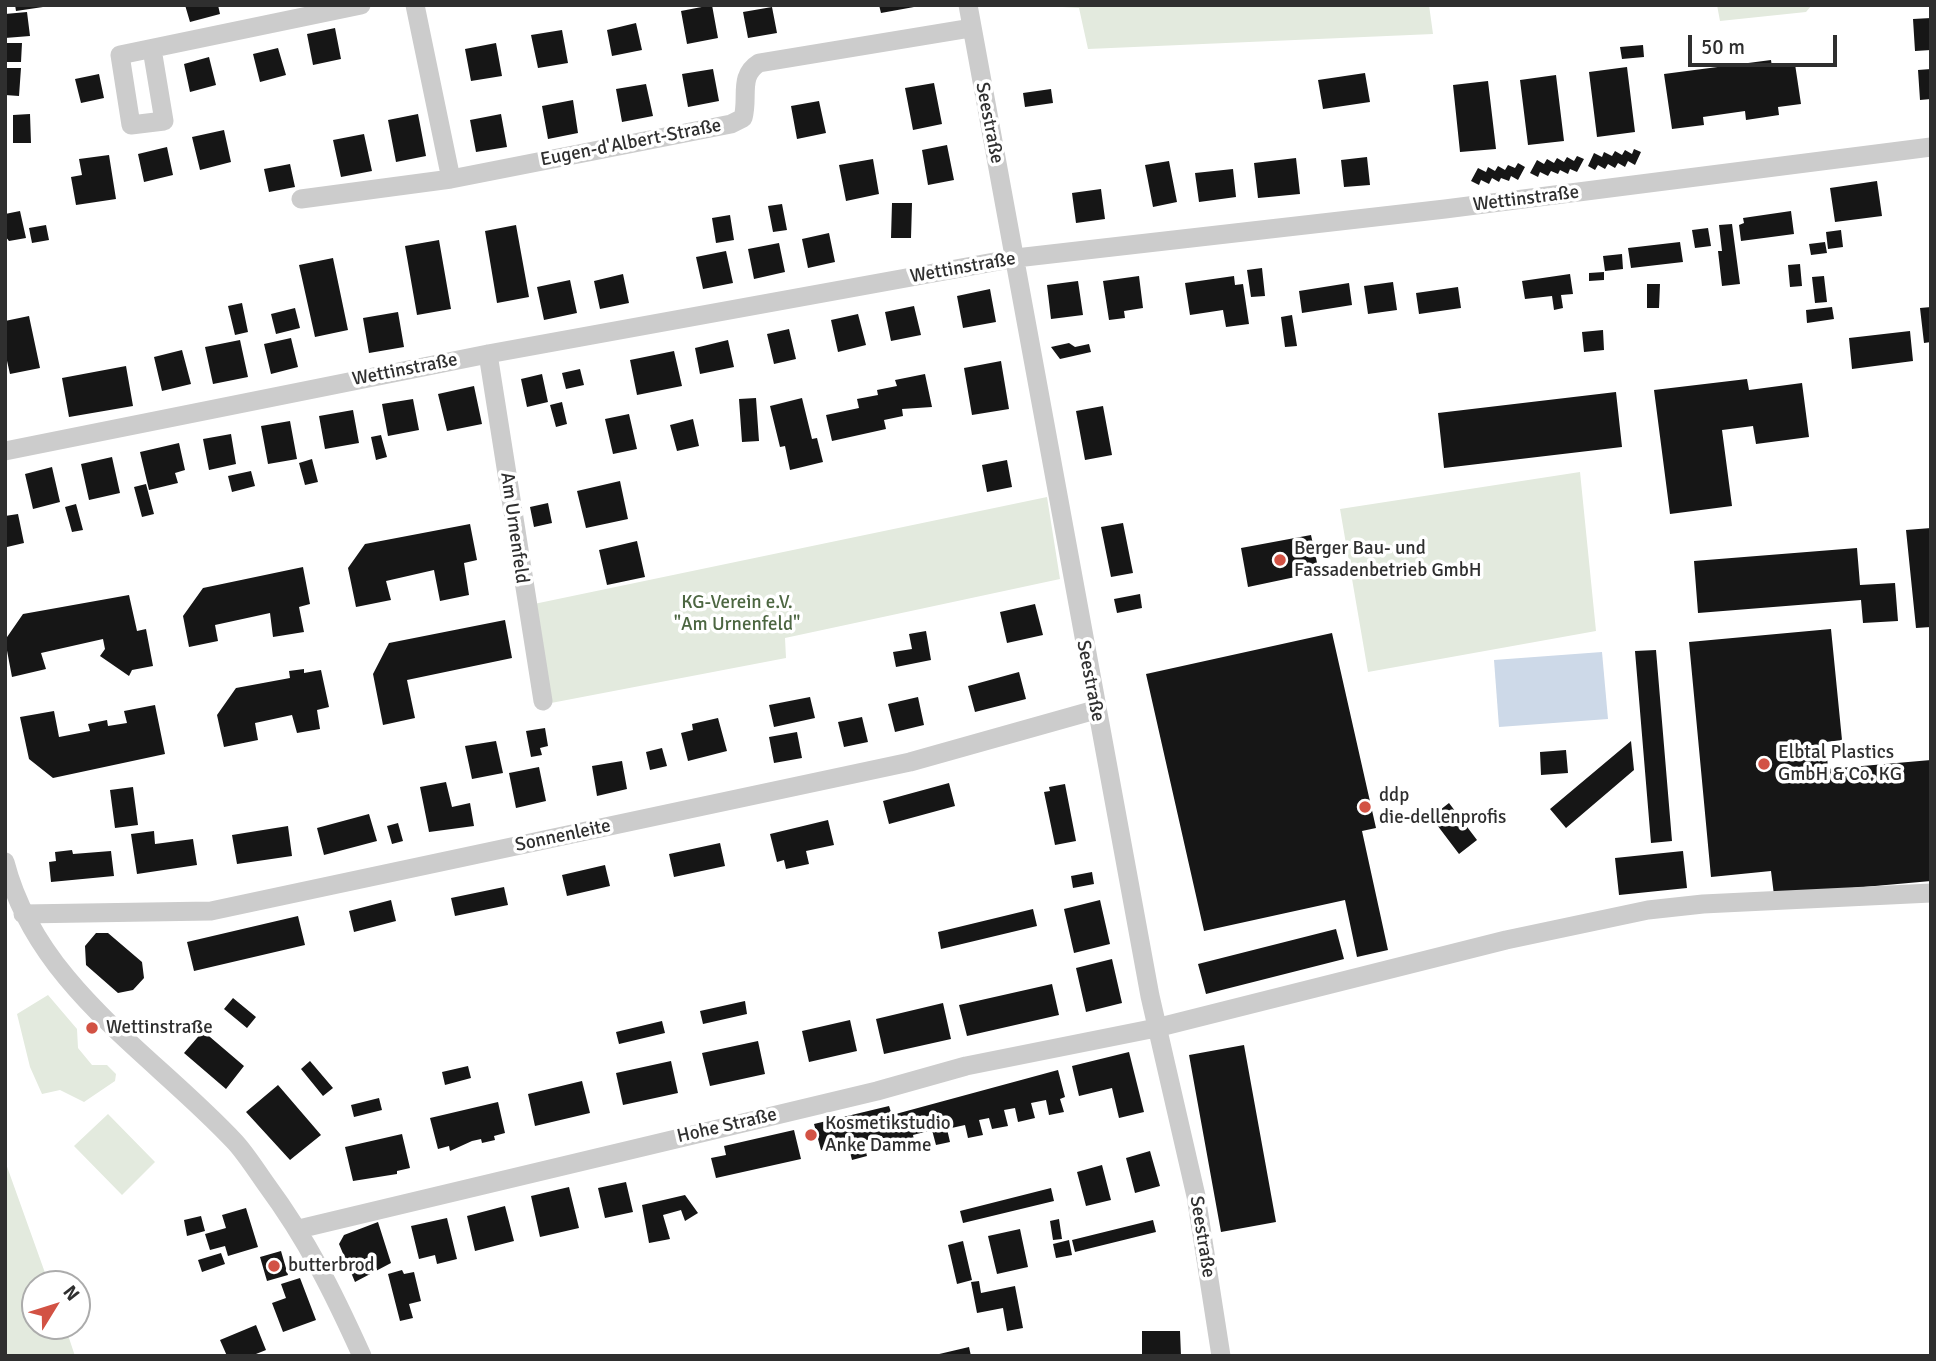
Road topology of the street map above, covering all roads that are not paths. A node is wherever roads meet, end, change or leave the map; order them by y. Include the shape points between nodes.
1 (360, 5) edge
2 (415, 5) edge
3 (968, 5) edge
4 (971, 28) junction
5 (152, 49) dead end
6 (1931, 148) edge
7 (451, 179) junction
8 (301, 199) dead end
9 (1016, 258) junction
10 (488, 354) junction
11 (5, 452) edge
12 (543, 701) dead end
13 (1096, 710) junction
14 (5, 862) edge
15 (1931, 893) edge
16 (23, 914) junction
17 (1157, 1028) junction
18 (299, 1229) junction
19 (362, 1356) edge
20 (1221, 1356) edge

1 - 5 street
2 - 7 street
3 - 4 street, Seestraße
4 - 7 street, Eugen-d'Albert-Straße via 759,63 748,69 745,79 743,118 731,124
4 - 9 street, Seestraße
6 - 9 street, Wettinstraße
7 - 8 street, Eugen-d'Albert-Straße
9 - 10 street, Wettinstraße
9 - 13 street, Seestraße
10 - 11 street, Wettinstraße
10 - 12 street, Am Urnenfeld
13 - 16 street, Sonnenleite via 910,762 211,911
13 - 17 street, Seestraße
14 - 16 street
15 - 17 street, Hohe Straße via 1648,910 1506,940
16 - 18 street via 55,964 99,1015 236,1143
17 - 18 street, Hohe Straße via 966,1066
17 - 20 street, Seestraße via 1196,1196
18 - 19 street via 326,1275

